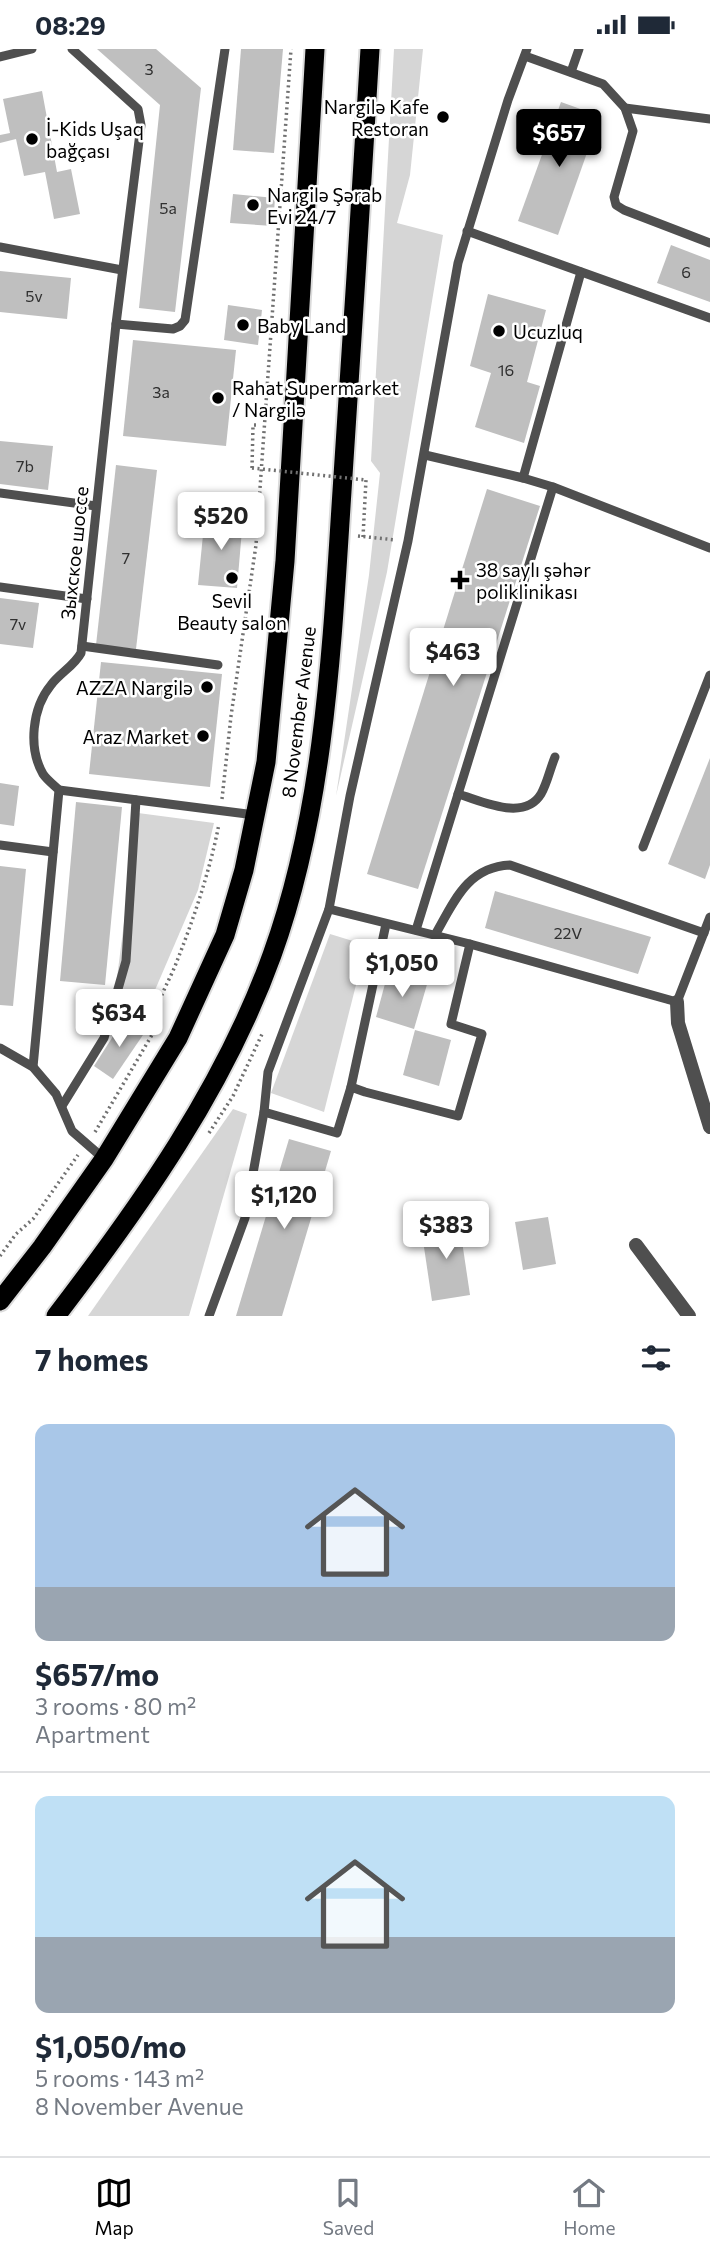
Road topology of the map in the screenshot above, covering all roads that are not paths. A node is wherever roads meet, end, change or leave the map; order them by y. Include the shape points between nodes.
1 (32, 49) edge
2 (72, 49) edge
3 (225, 49) edge
4 (315, 49) edge
5 (370, 49) edge
6 (579, 49) edge
7 (526, 52) edge
8 (0, 57) edge
9 (570, 72) junction
10 (625, 108) junction
11 (710, 119) edge
12 (467, 231) junction
13 (710, 243) edge
14 (0, 247) edge
15 (122, 270) junction
16 (581, 272) junction
17 (710, 318) edge
18 (116, 324) junction
19 (425, 455) junction
20 (523, 478) junction
21 (553, 487) junction
22 (0, 493) edge
23 (96, 506) junction
24 (710, 548) edge
25 (0, 587) edge
26 (87, 599) junction
27 (82, 646) junction
28 (218, 665) dead end
29 (710, 675) edge
30 (555, 757) dead end
31 (59, 790) junction
32 (458, 794) junction
33 (136, 800) junction
34 (256, 815) junction
35 (0, 845) edge
36 (642, 847) dead end
37 (53, 852) junction
38 (329, 909) junction
39 (710, 917) edge
40 (386, 924) junction
41 (416, 930) junction
42 (704, 933) junction
43 (435, 935) junction
44 (470, 944) junction
45 (677, 1002) junction
46 (0, 1048) edge
47 (33, 1067) junction
48 (351, 1087) junction
49 (62, 1106) junction
50 (264, 1112) junction
51 (710, 1128) edge
52 (104, 1159) junction
53 (636, 1245) dead end
54 (0, 1301) edge
55 (56, 1316) edge
56 (209, 1316) edge
57 (689, 1316) edge

1 - 8 lane
2 - 15 lane, Зыхское шоссе via 138,109 141,125
3 - 18 lane via 185,320 173,329
4 - 34 highway, 8 November Avenue via 285,561 266,762
5 - 55 highway, 8 November Avenue via 327,687 317,770 293,887 273,954 249,1011 191,1121 154,1183
6 - 9 lane
7 - 9 lane
7 - 12 lane
9 - 10 lane via 603,84
10 - 11 lane
10 - 13 lane via 633,131 614,197 616,205
12 - 16 lane
12 - 19 lane
14 - 15 lane
15 - 18 lane, Зыхское шоссе
16 - 17 lane
16 - 20 lane
18 - 23 lane, Зыхское шоссе
19 - 20 lane
19 - 38 lane
20 - 21 lane
21 - 24 lane
21 - 32 lane
22 - 23 lane
23 - 26 lane, Зыхское шоссе
25 - 26 lane
26 - 27 lane, Зыхское шоссе
27 - 28 lane
27 - 31 lane, Зыхское шоссе via 76,661 48,688 34,728 36,755 44,776
29 - 36 lane
30 - 32 lane via 540,795 529,806 511,809
31 - 33 lane
31 - 37 lane
32 - 41 lane
33 - 34 lane
33 - 49 lane via 126,961 104,1038
34 - 52 highway, 8 November Avenue via 225,935 203,988
35 - 37 lane
37 - 47 lane
38 - 40 lane
38 - 50 lane via 268,1072
39 - 42 lane
40 - 41 lane
40 - 48 lane
41 - 43 lane
42 - 43 lane via 510,865 464,885
42 - 45 lane
43 - 44 lane
44 - 45 lane
44 - 48 lane via 451,1024 482,1034 458,1116
45 - 51 street via 678,1023
46 - 47 lane
47 - 49 lane
48 - 50 lane via 337,1133
49 - 52 lane via 72,1131
50 - 56 lane via 245,1218
52 - 54 highway, 8 November Avenue
53 - 57 street

